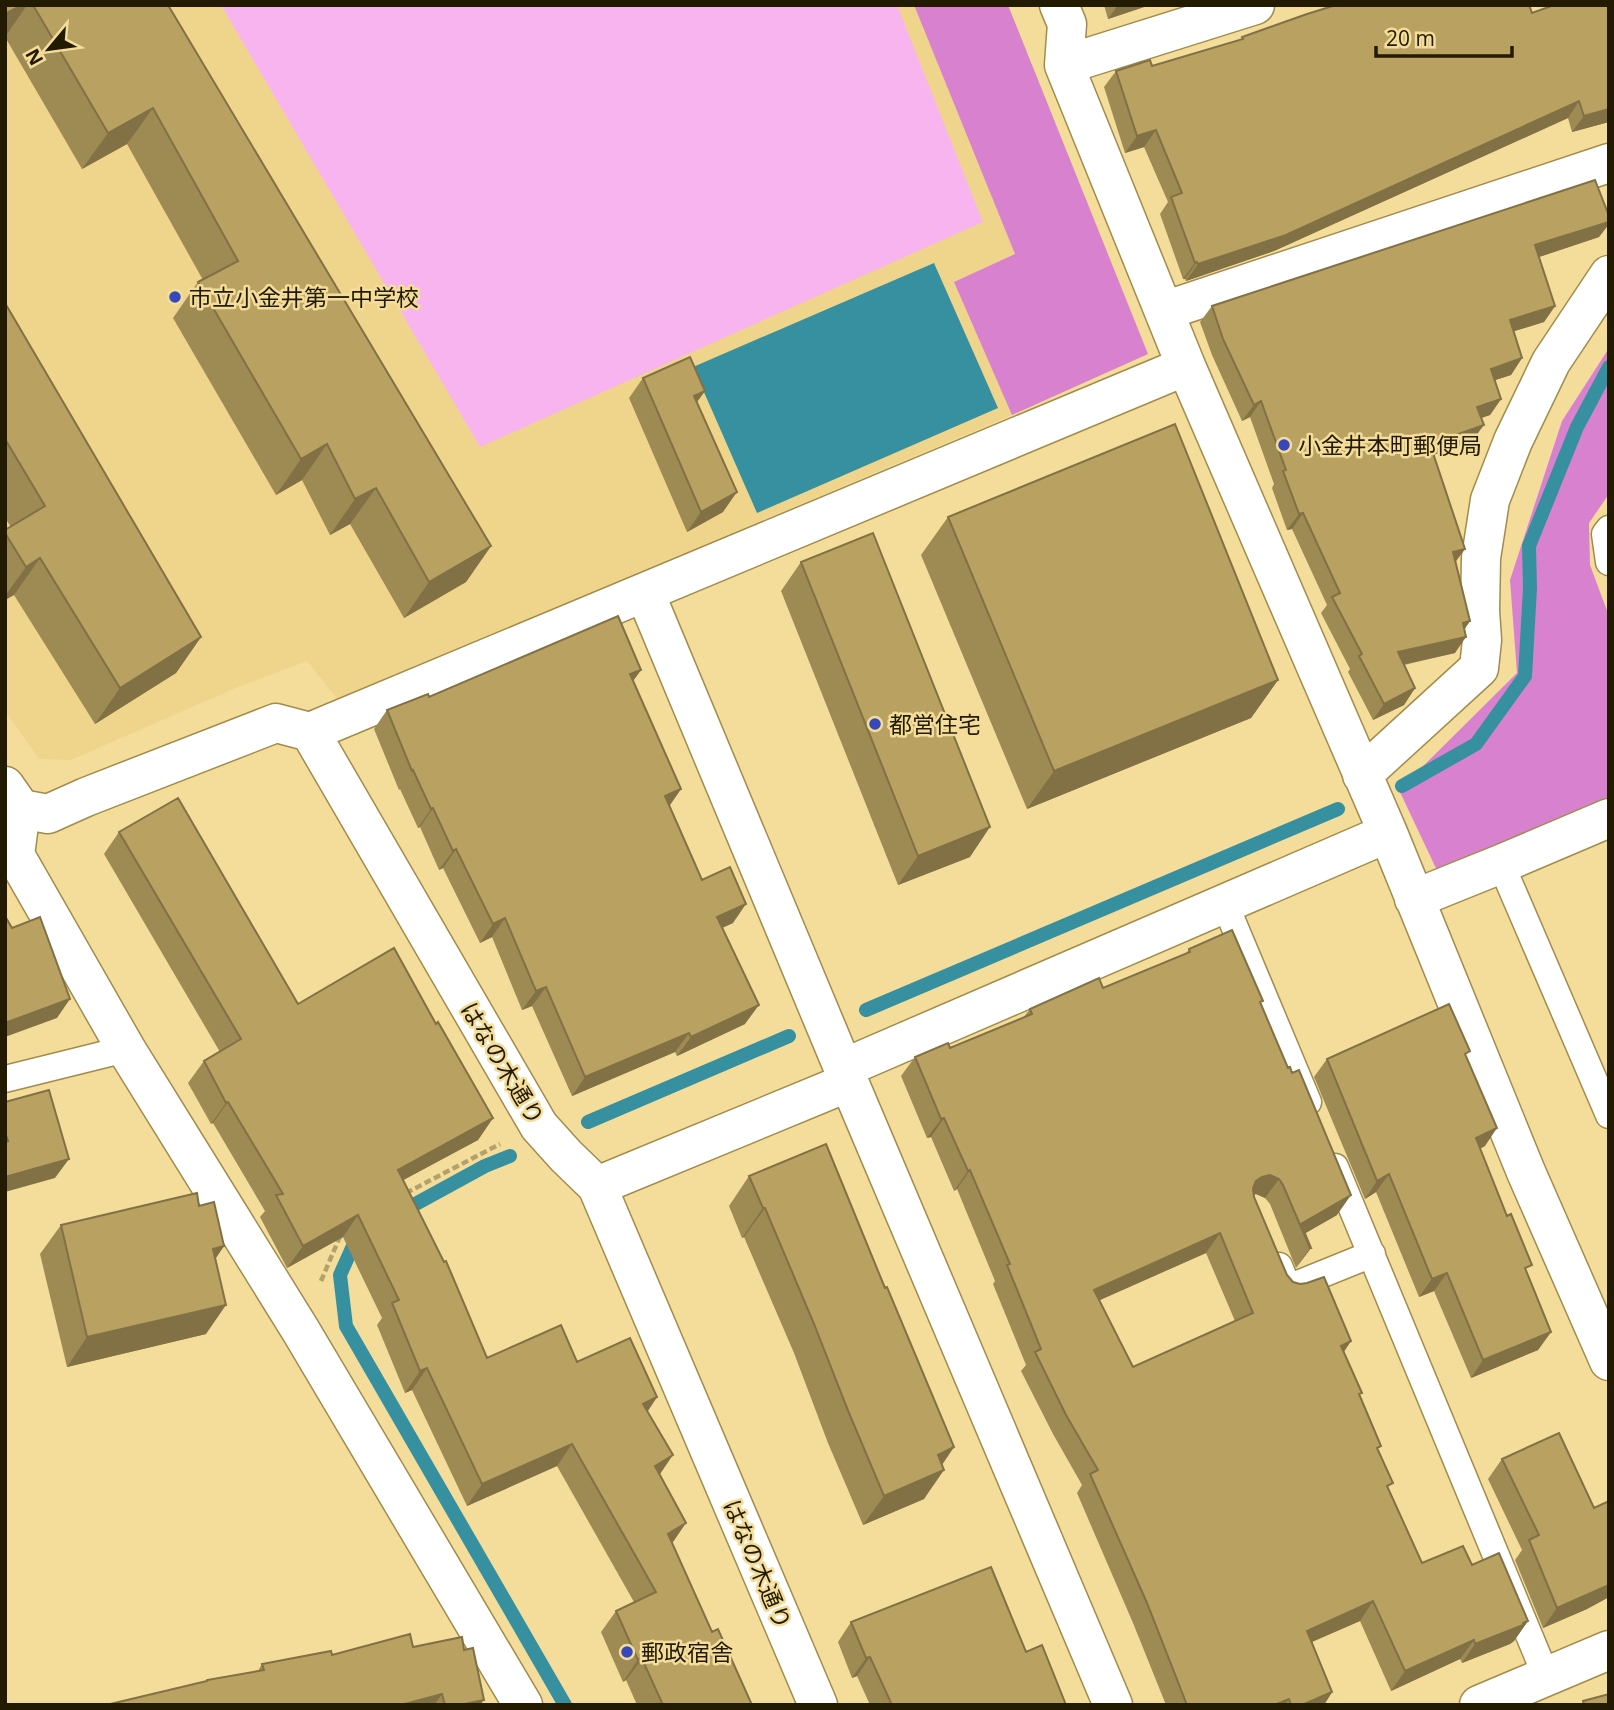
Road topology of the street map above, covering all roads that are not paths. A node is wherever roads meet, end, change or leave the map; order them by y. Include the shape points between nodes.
1 (1059, 5) edge
2 (1255, 5) edge
3 (1065, 65) junction
4 (1609, 163) edge
5 (1609, 275) edge
6 (1164, 311) junction
7 (1186, 366) junction
8 (1609, 528) edge
9 (1609, 562) edge
10 (645, 593) junction
11 (310, 732) junction
12 (1362, 775) junction
13 (13, 798) edge
14 (1609, 818) edge
15 (1388, 833) junction
16 (1501, 864) junction
17 (1414, 899) junction
18 (1225, 904) junction
19 (126, 1049) junction
20 (846, 1075) junction
21 (5, 1079) edge
22 (1609, 1115) edge
23 (597, 1186) junction
24 (1269, 1243) edge
25 (1372, 1254) junction
26 (1609, 1362) edge
27 (1609, 1650) edge
28 (1546, 1676) junction
29 (523, 1705) edge
30 (818, 1705) edge
31 (1113, 1705) edge
32 (1479, 1705) edge

1 - 3 street via 1067,24
2 - 3 street
3 - 6 street
4 - 6 street
5 - 12 street via 1551,362 1490,500 1481,558 1479,668
6 - 7 street
7 - 10 street
7 - 12 street
8 - 9 lane via 1605,534
10 - 11 street
10 - 20 street
11 - 13 street via 276,723 48,814
11 - 23 street, はなの木通り via 538,1126
12 - 15 street
13 - 19 street via 15,855
14 - 16 street
15 - 17 street
15 - 18 street
16 - 17 street
16 - 22 lane
17 - 26 street
18 - 20 street
18 - 25 lane
19 - 21 lane
19 - 29 street via 301,1331
20 - 23 street
20 - 31 street
23 - 30 street, はなの木通り
24 - 25 lane via 1288,1288
25 - 28 lane
27 - 28 street
28 - 32 street

